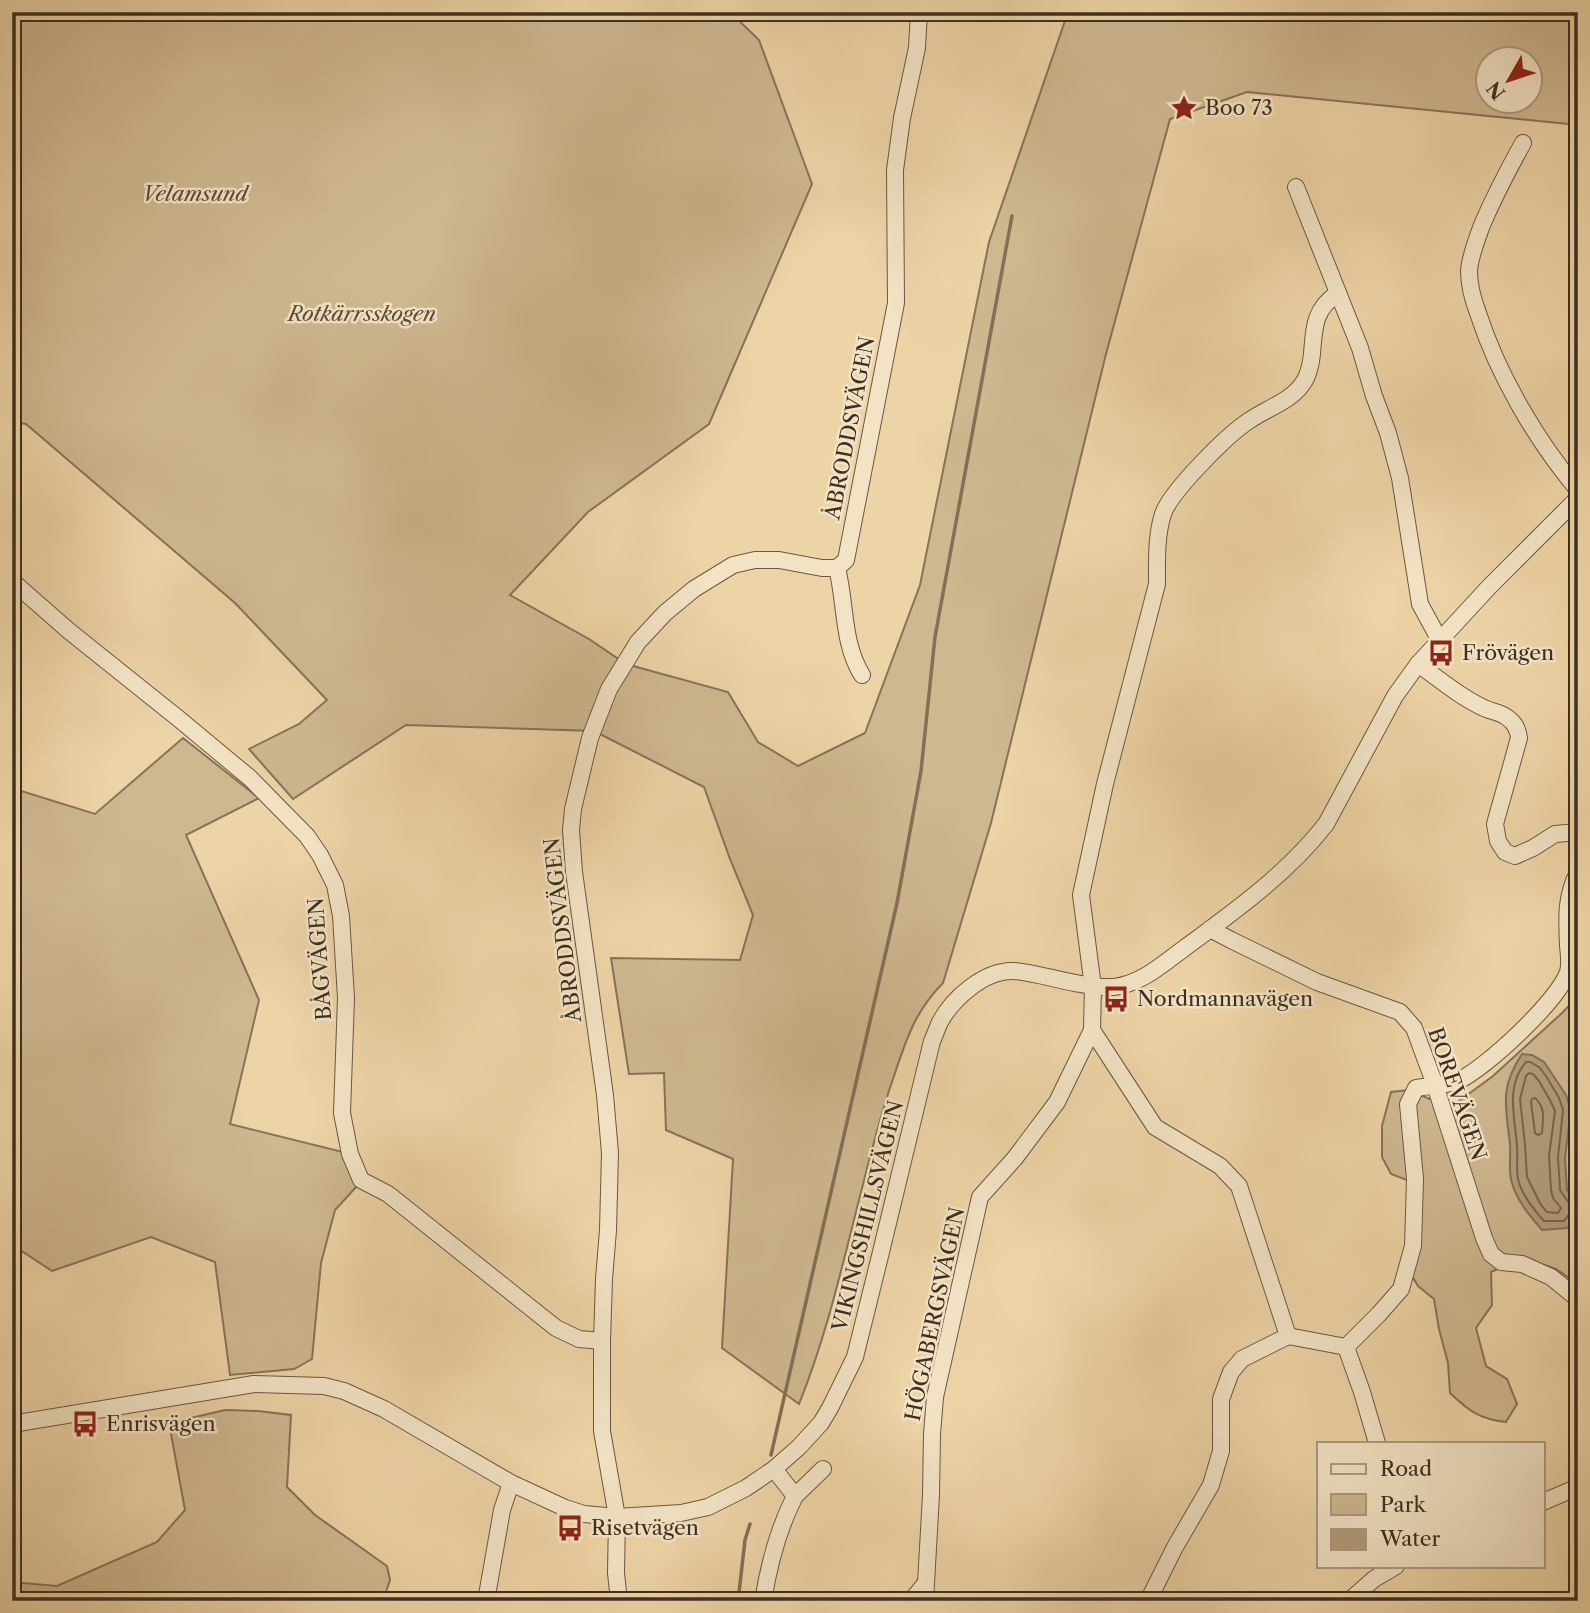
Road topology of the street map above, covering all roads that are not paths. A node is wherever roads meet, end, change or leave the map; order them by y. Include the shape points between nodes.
1 (919, 12) edge
2 (1522, 143) dead end
3 (1296, 187) dead end
4 (1338, 293) junction
5 (1578, 490) edge
6 (1578, 498) edge
7 (837, 568) junction
8 (12, 581) edge
9 (1439, 639) junction
10 (1418, 664) junction
11 (862, 675) dead end
12 (1578, 832) edge
13 (1578, 872) edge
14 (1210, 929) junction
15 (1573, 968) edge
16 (1093, 986) junction
17 (1092, 1030) junction
18 (1435, 1084) junction
19 (1578, 1299) edge
20 (1287, 1336) junction
21 (602, 1341) junction
22 (1346, 1347) junction
23 (12, 1424) edge
24 (1377, 1442) edge
25 (774, 1469) junction
26 (823, 1469) dead end
27 (511, 1483) junction
28 (1578, 1487) edge
29 (795, 1496) junction
30 (1544, 1502) edge
31 (617, 1517) junction
32 (1393, 1568) edge
33 (925, 1584) junction
34 (486, 1601) edge
35 (619, 1601) edge
36 (763, 1601) edge
37 (911, 1601) edge
38 (925, 1601) edge
39 (1148, 1601) edge
40 (1349, 1601) edge

1 - 7 street, ÅBRODDSVÄGEN via 895,170 896,303 846,560
2 - 5 street via 1475,244 1469,271 1471,294 1503,375 1538,436
3 - 4 street
4 - 9 street via 1392,447 1420,604
4 - 16 street via 1317,318 1305,380 1281,404 1229,435 1188,479 1163,516 1157,584 1081,895
6 - 9 street, VIKINGSHILLSVÄGEN
7 - 11 street via 847,635
7 - 21 street, ÅBRODDSVÄGEN via 755,560 733,565 694,589 638,642 609,690 590,737 571,830 610,1153
8 - 21 street, BÅGVÄGEN via 250,778 320,855 335,885 341,916 346,999 342,1113 361,1180 388,1194 556,1328 579,1339
9 - 10 street, VIKINGSHILLSVÄGEN
10 - 12 street via 1518,728 1495,824 1505,852 1515,856 1555,834
10 - 14 street, VIKINGSHILLSVÄGEN via 1395,696 1314,840
13 - 15 street via 1567,907
14 - 16 street, VIKINGSHILLSVÄGEN via 1140,979 1125,986
14 - 18 street, BOREVÄGEN via 1317,982 1400,1012 1415,1028
15 - 18 street via 1504,1048 1456,1082
16 - 17 street, HÖGABERGSVÄGEN
16 - 25 street, VIKINGSHILLSVÄGEN via 1009,971 965,991 940,1021 855,1357 821,1423
17 - 20 street via 1155,1127 1220,1166 1239,1186
17 - 33 street, HÖGABERGSVÄGEN via 1057,1102 980,1197 935,1397
18 - 19 street, BOREVÄGEN via 1492,1254 1501,1262 1522,1264 1551,1277
18 - 22 street via 1416,1088 1408,1104 1415,1179 1413,1246 1401,1289
20 - 22 street
20 - 39 street via 1242,1359 1231,1372 1221,1399 1221,1451 1214,1477
21 - 31 street, ÅBRODDSVÄGEN via 603,1431
22 - 24 street
23 - 27 street, VIKINGSHILLSVÄGEN via 254,1384 324,1385 384,1409
25 - 29 street
25 - 31 street, VIKINGSHILLSVÄGEN via 708,1507
26 - 29 street
27 - 31 street, VIKINGSHILLSVÄGEN via 565,1508
27 - 34 street
28 - 30 street
29 - 36 street via 781,1526
31 - 35 street, ÅBRODDSVÄGEN
32 - 40 street
33 - 37 street
33 - 38 street, HÖGABERGSVÄGEN

